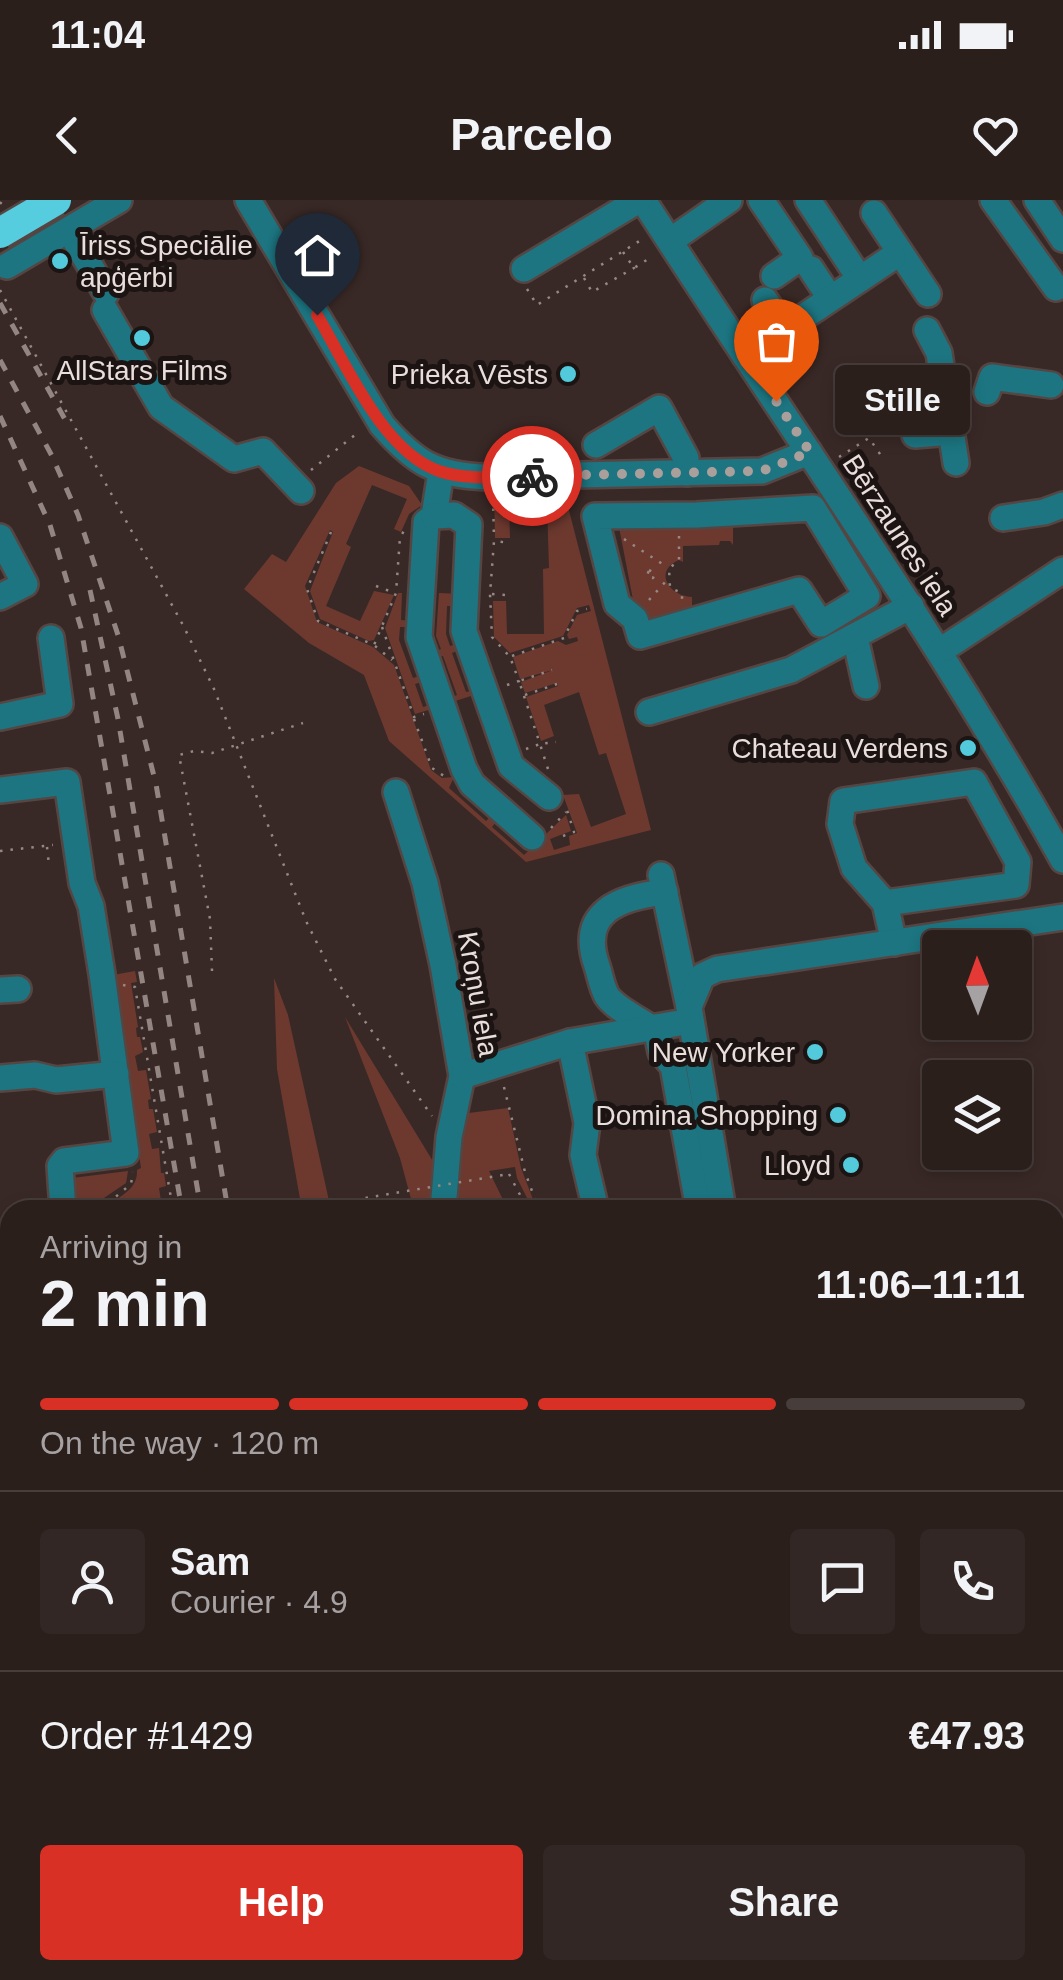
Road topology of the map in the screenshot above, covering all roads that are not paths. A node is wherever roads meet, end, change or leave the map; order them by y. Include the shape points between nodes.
1 (120, 200) edge
2 (248, 200) edge
3 (641, 200) edge
4 (729, 200) edge
5 (761, 200) edge
6 (808, 200) edge
7 (993, 200) edge
8 (1037, 200) edge
9 (874, 213) dead end
10 (66, 219) edge
11 (0, 233) edge
12 (1063, 239) edge
13 (658, 244) junction
14 (893, 257) dead end
15 (524, 270) road end
16 (811, 270) dead end
17 (4, 278) edge
18 (860, 278) junction
19 (1056, 288) dead end
20 (928, 294) dead end
21 (830, 298) junction
22 (784, 329) junction
23 (927, 330) dead end
24 (746, 356) junction
25 (1051, 385) dead end
26 (987, 392) dead end
27 (950, 432) junction
28 (915, 435) dead end
29 (596, 444) dead end
30 (810, 452) junction
31 (956, 463) dead end
32 (440, 472) junction
33 (692, 473) junction
34 (298, 488) road end
35 (1063, 504) edge
36 (688, 515) junction
37 (434, 516) junction
38 (1003, 518) dead end
39 (0, 538) edge
40 (1063, 570) edge
41 (0, 597) edge
42 (912, 606) junction
43 (51, 638) dead end
44 (854, 638) junction
45 (940, 651) junction
46 (866, 686) dead end
47 (649, 712) dead end
48 (0, 717) edge
49 (509, 761) junction
50 (1014, 770) junction
51 (467, 775) junction
52 (549, 785) road end
53 (0, 790) edge
54 (396, 792) dead end
55 (980, 793) junction
56 (537, 838) road end
57 (1063, 860) edge
58 (885, 903) junction
59 (1063, 917) edge
60 (894, 943) junction
61 (690, 1014) junction
62 (654, 1028) junction
63 (570, 1042) junction
64 (116, 1074) junction
65 (462, 1076) junction
66 (0, 1078) edge
67 (62, 1200) edge
68 (445, 1200) edge
69 (593, 1200) edge
70 (697, 1200) edge
71 (722, 1200) edge

1 - 10 street
2 - 32 street via 371,428
3 - 13 street, Bērzaunes iela
3 - 15 street
4 - 13 street
5 - 22 street via 800,258 769,288
6 - 18 street
7 - 19 street
8 - 12 street
9 - 20 street
10 - 11 highway, bridge
10 - 17 street
10 - 34 street via 161,407 234,460 263,451
13 - 24 street, Bērzaunes iela
14 - 18 street
16 - 21 street
18 - 21 street
21 - 22 street
22 - 24 street
23 - 27 street via 939,353
24 - 30 street, Bērzaunes iela
25 - 26 street via 992,377
27 - 28 street
27 - 31 street
29 - 33 street via 660,408
30 - 33 street via 762,471
30 - 42 street, Bērzaunes iela
32 - 33 street
32 - 37 street
33 - 36 street
35 - 38 street
36 - 36 street via 814,508 867,596 821,624 800,590 640,636 635,619 617,604 594,516
37 - 49 street via 454,515 468,525 464,632
37 - 51 street via 426,522 419,637
39 - 41 street via 25,584
40 - 45 street
42 - 44 street
42 - 45 street, Bērzaunes iela
43 - 48 street via 60,704
44 - 46 street
44 - 47 street via 791,670
45 - 50 street, Bērzaunes iela
49 - 51 street
49 - 52 street
50 - 55 street
50 - 57 street, Bērzaunes iela
51 - 56 street
53 - 64 street via 67,782
54 - 65 street, Kroņu iela via 425,883
55 - 58 street via 1018,862 1016,885
55 - 58 street via 974,782 843,801 840,824 854,868
58 - 60 street
59 - 60 street
60 - 61 street via 717,970 702,976
61 - 62 street
61 - 62 street via 663,884 604,912 590,947 608,997
61 - 71 street
62 - 63 street
62 - 70 street via 673,1066
63 - 65 street
63 - 69 street
64 - 66 street
64 - 67 street via 126,1153 64,1161
65 - 68 street, Kroņu iela via 448,1137

